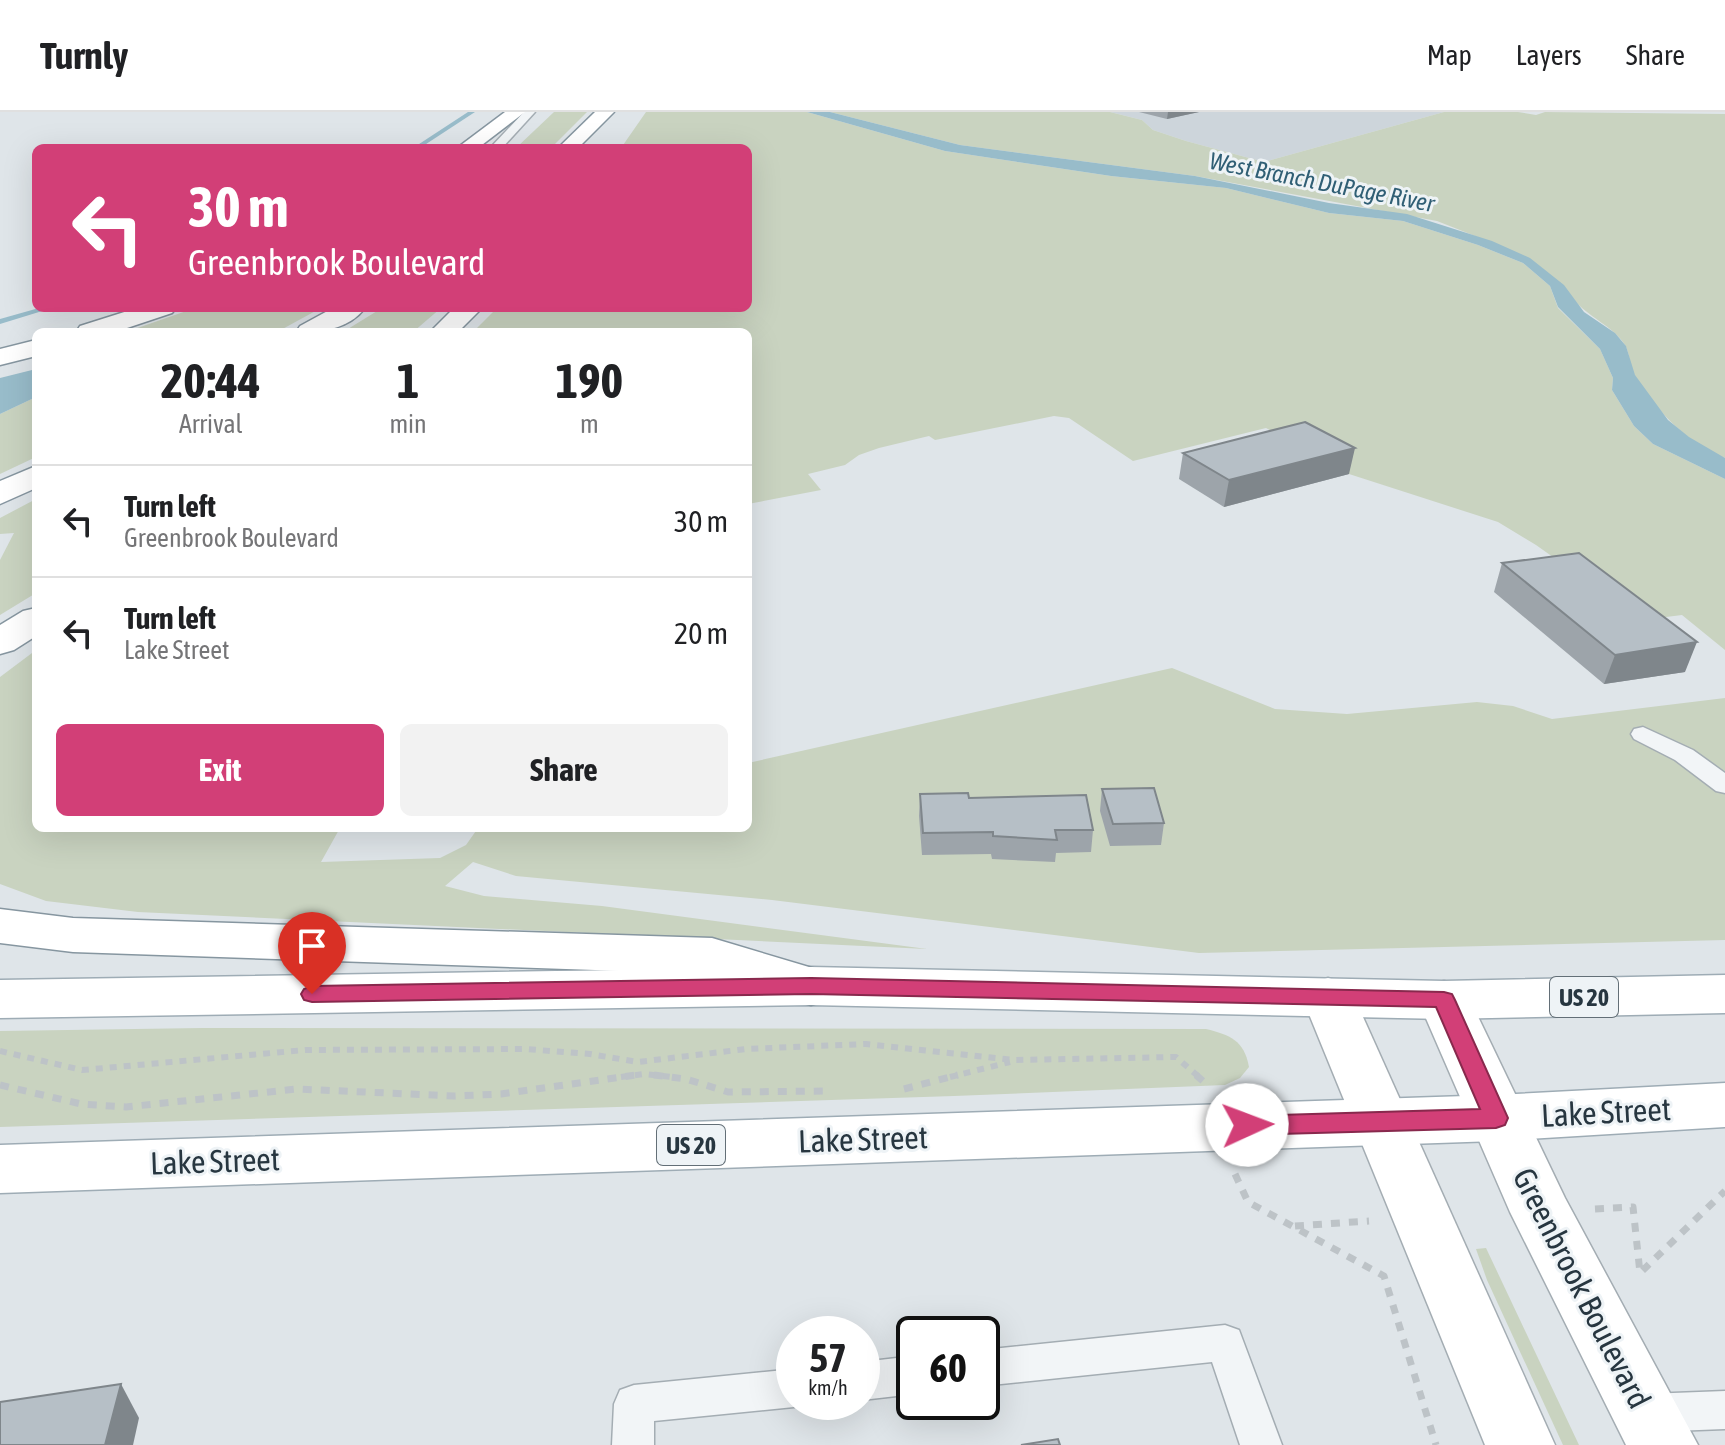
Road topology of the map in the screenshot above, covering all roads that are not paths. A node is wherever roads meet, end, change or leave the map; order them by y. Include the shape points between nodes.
1 (516, 112) edge
2 (530, 112) edge
3 (605, 112) edge
4 (472, 144) edge
5 (500, 144) edge
6 (571, 144) edge
7 (151, 312) edge
8 (345, 312) edge
9 (465, 312) edge
10 (101, 328) edge
11 (316, 328) edge
12 (447, 328) edge
13 (32, 349) edge
14 (0, 357) edge
15 (32, 478) edge
16 (0, 494) edge
17 (32, 622) edge
18 (0, 642) edge
19 (1643, 734) dead end
20 (1725, 785) edge
21 (0, 926) edge
22 (811, 986) junction
23 (1725, 994) edge
24 (1328, 997) junction
25 (0, 999) edge
26 (1444, 1000) junction
27 (1725, 1105) edge
28 (1496, 1118) junction
29 (1382, 1121) junction
30 (0, 1169) edge
31 (1000, 1366) edge
32 (776, 1390) edge
33 (1725, 1410) edge
34 (1655, 1429) edge
35 (633, 1445) edge
36 (1261, 1445) edge
37 (1520, 1445) edge

1 - 4 main road
2 - 5 lane
3 - 6 main road
7 - 10 main road
8 - 11 main road
9 - 12 main road
13 - 14 main road
15 - 16 main road
17 - 18 main road
19 - 20 lane
21 - 22 main road via 73,935 712,956
22 - 24 main road, US 20
22 - 25 main road, US 20
23 - 26 main road, US 20
24 - 26 main road, US 20
24 - 29 main road
26 - 28 main road, Greenbrook Boulevard
27 - 28 main road, Lake Street / US 20
28 - 29 main road, Lake Street / US 20
28 - 34 main road, Greenbrook Boulevard
29 - 30 main road, Lake Street / US 20
29 - 37 main road
31 - 36 lane via 1225,1343
32 - 35 lane via 634,1404
33 - 34 lane

